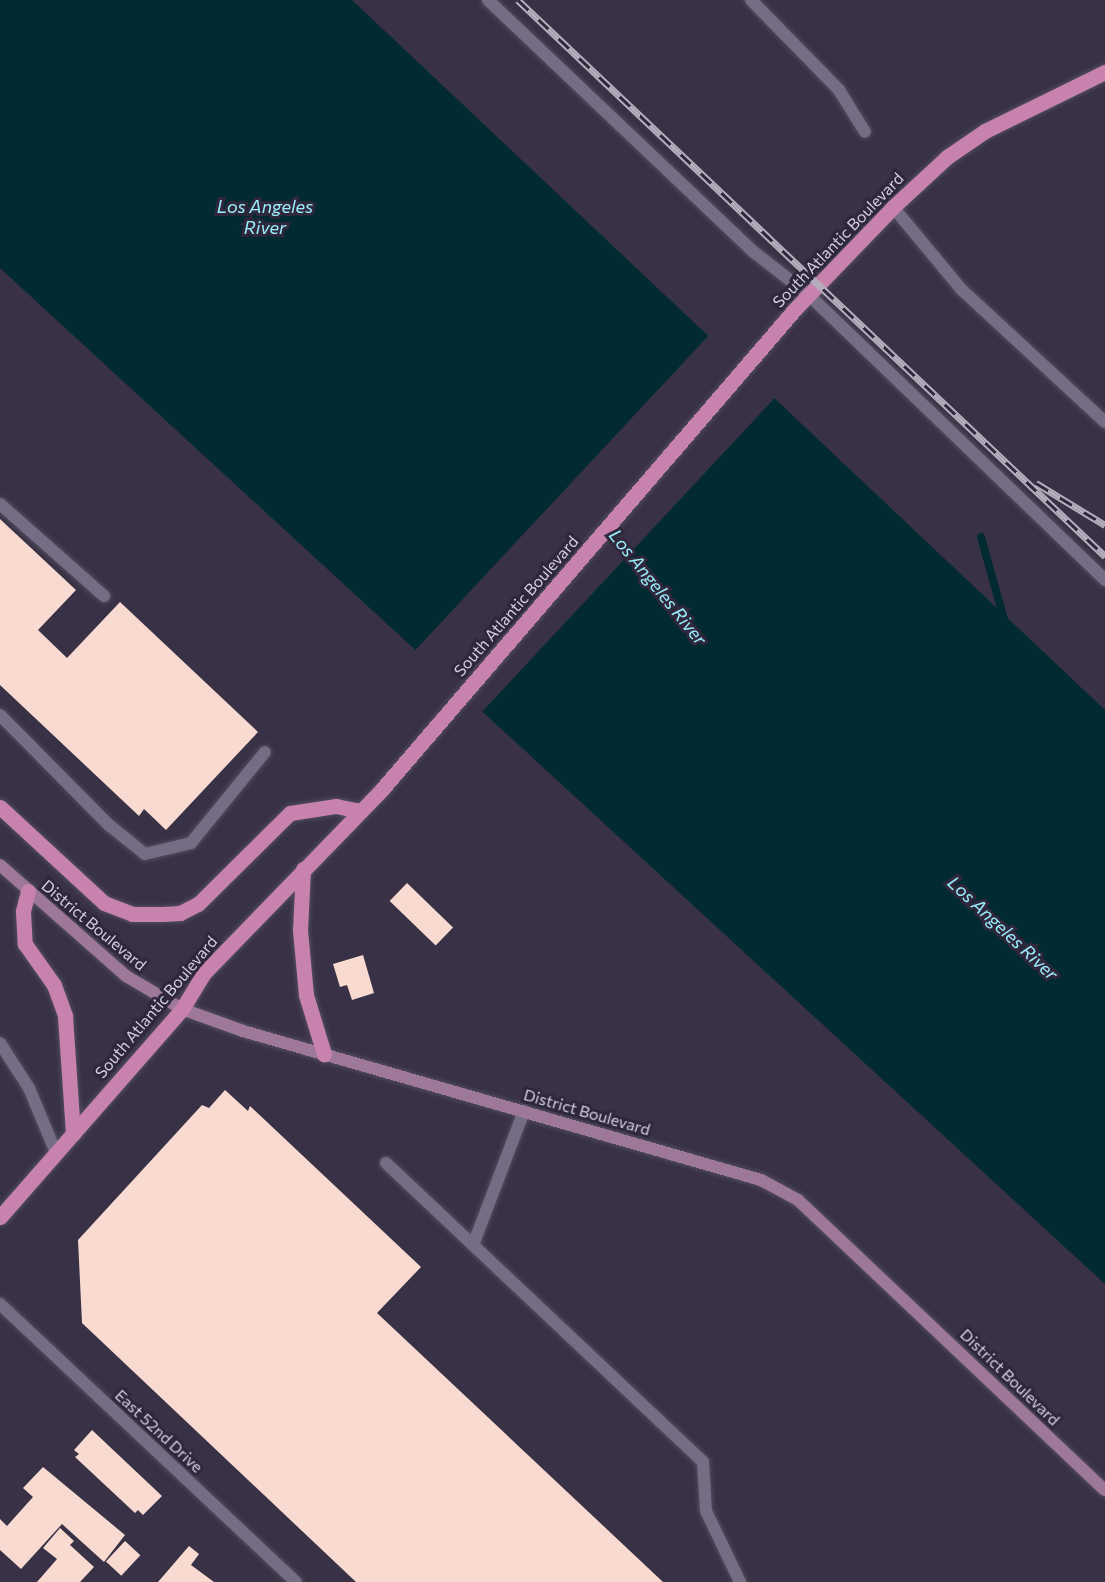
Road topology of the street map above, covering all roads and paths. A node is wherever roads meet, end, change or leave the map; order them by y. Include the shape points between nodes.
1 (488, 0) edge
2 (751, 0) edge
3 (1105, 73) edge
4 (865, 132) dead end
5 (893, 207) junction
6 (809, 296) junction
7 (1105, 422) edge
8 (0, 504) edge
9 (1105, 580) edge
10 (104, 596) dead end
11 (0, 715) edge
12 (265, 752) dead end
13 (0, 807) edge
14 (360, 811) junction
15 (0, 865) edge
16 (303, 869) junction
17 (28, 891) junction
18 (182, 1009) junction
19 (0, 1043) edge
20 (324, 1054) junction
21 (524, 1111) junction
22 (73, 1134) junction
23 (56, 1153) junction
24 (387, 1163) dead end
25 (0, 1217) edge
26 (473, 1245) junction
27 (0, 1304) edge
28 (1105, 1490) edge
29 (296, 1582) edge
30 (740, 1582) edge

1 - 6 street via 755,253
2 - 4 street via 839,90
3 - 5 main road, South Atlantic Boulevard via 985,131 947,157
5 - 6 main road, South Atlantic Boulevard
5 - 7 street via 962,290
6 - 9 street
6 - 14 main road, South Atlantic Boulevard
8 - 10 street
11 - 12 street via 109,825 146,854 191,843
13 - 14 main road via 104,903 132,914 163,915 180,913 198,904 291,813 336,806
14 - 16 main road, South Atlantic Boulevard
15 - 17 street, District Boulevard
16 - 18 main road, South Atlantic Boulevard via 204,973
16 - 20 main road via 300,930 306,995
17 - 18 street, District Boulevard via 126,976
17 - 22 main road via 23,911 25,944 54,985 65,1016
18 - 20 street, District Boulevard
18 - 22 main road, South Atlantic Boulevard
19 - 23 street via 29,1088
20 - 21 street, District Boulevard
21 - 26 street
21 - 28 street, District Boulevard via 761,1180 798,1200
22 - 23 main road, South Atlantic Boulevard
23 - 25 main road, South Atlantic Boulevard
24 - 26 street
26 - 30 street via 702,1462 706,1511
27 - 29 street, East 52nd Drive

